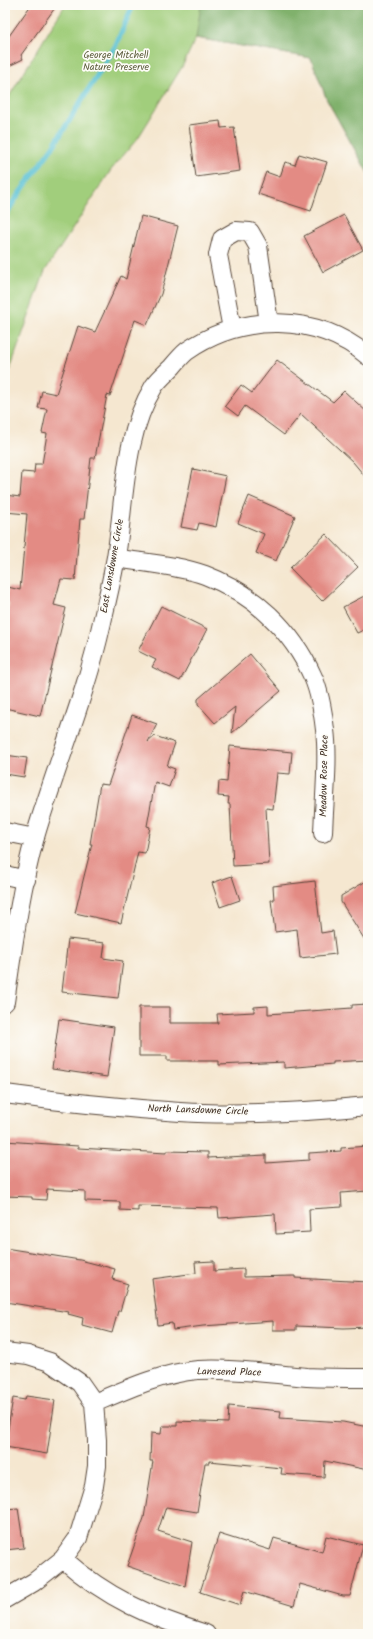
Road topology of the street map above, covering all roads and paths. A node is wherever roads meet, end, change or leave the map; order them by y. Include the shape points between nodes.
1 (270, 322) junction
2 (240, 327) junction
3 (368, 356) edge
4 (116, 558) junction
5 (5, 832) edge
6 (323, 833) dead end
7 (35, 838) junction
8 (5, 875) edge
9 (26, 880) junction
10 (5, 1002) edge
11 (5, 1094) edge
12 (368, 1106) edge
13 (5, 1352) edge
14 (368, 1378) edge
15 (94, 1403) junction
16 (63, 1559) junction
17 (5, 1599) edge
18 (206, 1634) edge

1 - 2 street, East Lansdowne Circle
1 - 2 street via 258,246 250,232 236,231 222,239 218,256
1 - 3 street, East Lansdowne Circle via 333,333
2 - 4 street, East Lansdowne Circle via 214,336 186,352 155,384 134,432
4 - 6 street, Meadow Rose Place via 174,567 204,575 230,586 250,599 285,631 302,655 313,677 320,700 325,731 326,767
4 - 7 street, East Lansdowne Circle via 94,658
5 - 7 street
7 - 9 street, East Lansdowne Circle
8 - 9 street
9 - 10 street, East Lansdowne Circle
11 - 12 street, North Lansdowne Circle via 181,1112 321,1110
13 - 15 street via 28,1355 50,1362 80,1383
14 - 15 street, Lanesend Place via 198,1370 164,1376
15 - 16 street via 97,1440 94,1486 78,1538
16 - 17 street via 34,1582
16 - 18 street via 121,1602 151,1616

